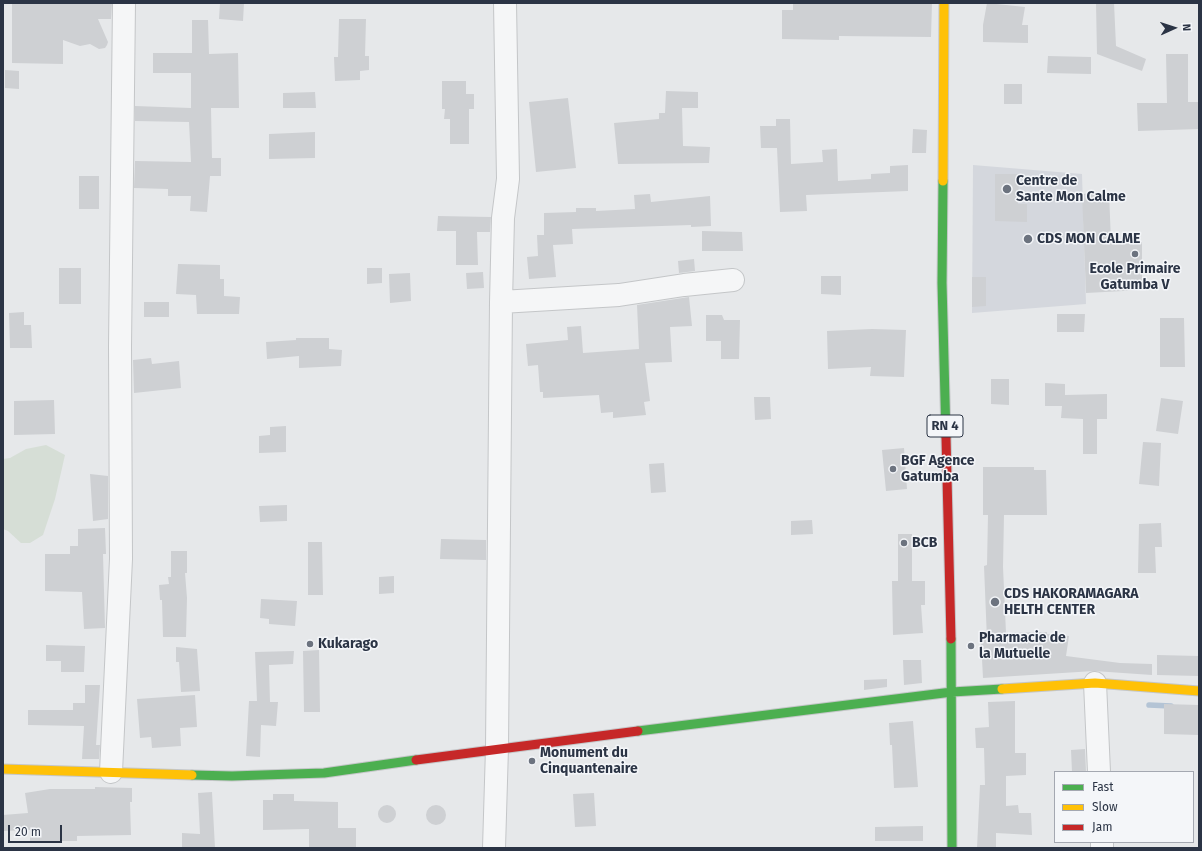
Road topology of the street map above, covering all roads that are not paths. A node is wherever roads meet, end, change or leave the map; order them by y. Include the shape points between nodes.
1 (124, 3) edge
2 (505, 3) edge
3 (944, 3) edge
4 (733, 280) dead end
5 (501, 302) junction
6 (1095, 683) junction
7 (1199, 691) edge
8 (952, 692) junction
9 (497, 748) junction
10 (3, 769) edge
11 (1099, 771) edge
12 (112, 772) junction
13 (494, 848) edge
14 (952, 848) edge

1 - 12 street via 120,559
2 - 5 street via 508,179 503,218
3 - 8 street, RN 4 via 942,283
4 - 5 street via 619,295
5 - 9 street
6 - 7 street
6 - 8 street
6 - 11 street
8 - 9 street
8 - 14 street, RN 4
9 - 12 street via 324,773 232,776
9 - 13 street
10 - 12 street

